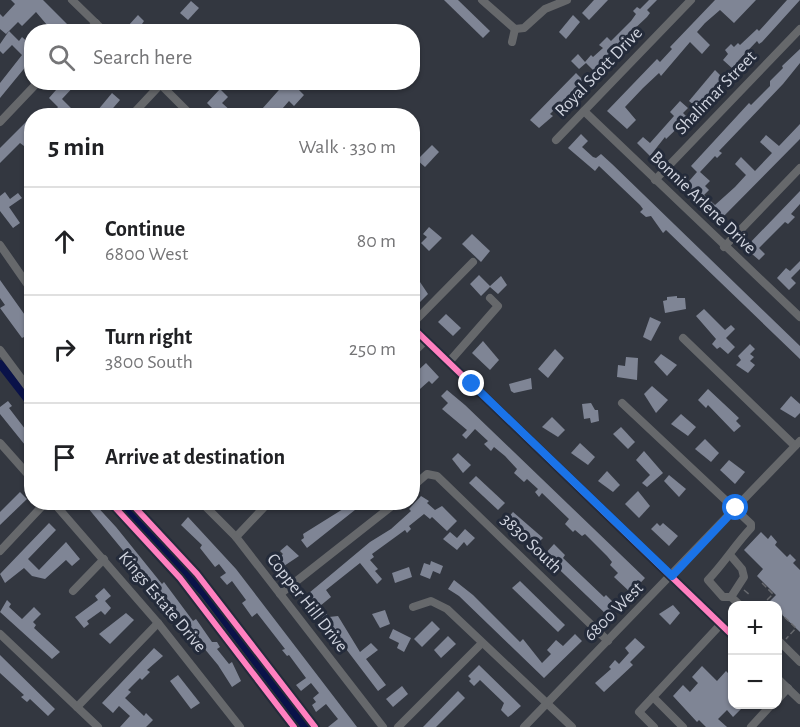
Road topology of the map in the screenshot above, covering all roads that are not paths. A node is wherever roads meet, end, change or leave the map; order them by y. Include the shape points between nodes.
1 (72, 0) edge
2 (482, 0) edge
3 (567, 0) edge
4 (691, 0) edge
5 (96, 23) edge
6 (515, 29) junction
7 (800, 29) edge
8 (512, 42) dead end
9 (30, 90) edge
10 (154, 90) edge
11 (165, 90) edge
12 (138, 108) edge
13 (184, 108) edge
14 (584, 111) junction
15 (0, 122) edge
16 (556, 140) dead end
17 (800, 168) edge
18 (655, 180) junction
19 (0, 245) edge
20 (724, 247) junction
21 (473, 262) dead end
22 (24, 280) edge
23 (490, 298) dead end
24 (799, 314) edge
25 (420, 318) edge
26 (420, 334) edge
27 (683, 338) dead end
28 (426, 340) junction
29 (420, 346) edge
30 (0, 350) edge
31 (449, 362) junction
32 (24, 382) edge
33 (622, 403) dead end
34 (0, 443) edge
35 (797, 444) edge
36 (24, 470) edge
37 (420, 481) edge
38 (736, 508) junction
39 (38, 510) edge
40 (61, 510) edge
41 (137, 510) edge
42 (209, 510) edge
43 (261, 510) edge
44 (387, 510) edge
45 (236, 537) junction
46 (0, 550) edge
47 (731, 556) junction
48 (104, 559) junction
49 (672, 576) junction
50 (73, 591) dead end
51 (280, 594) junction
52 (731, 597) junction
53 (735, 601) edge
54 (413, 607) dead end
55 (158, 622) junction
56 (721, 624) junction
57 (728, 631) edge
58 (0, 634) edge
59 (608, 640) junction
60 (782, 640) edge
61 (482, 643) junction
62 (800, 662) edge
63 (782, 683) edge
64 (788, 688) junction
65 (782, 694) edge
66 (653, 697) junction
67 (800, 700) edge
68 (547, 704) junction
69 (77, 706) junction
70 (768, 709) edge
71 (238, 726) edge
72 (98, 727) edge
73 (315, 727) edge
74 (382, 727) edge
75 (398, 727) edge
76 (524, 727) edge
77 (572, 727) edge
78 (654, 727) edge
79 (683, 727) edge
80 (751, 727) edge

1 - 5 street
2 - 6 street
3 - 6 street via 545,9 524,28
4 - 14 street, Royal Scott Drive
6 - 8 street
7 - 18 street, Shalimar Street
9 - 15 street
10 - 12 street
11 - 13 street
14 - 16 street, Royal Scott Drive
14 - 18 street, Bonnie Arlene Drive
17 - 20 street
18 - 20 street, Bonnie Arlene Drive
19 - 22 street
20 - 24 street, Bonnie Arlene Drive
21 - 25 street
23 - 31 street via 498,306
26 - 28 street
27 - 35 street
28 - 29 street
28 - 31 street
30 - 32 street
31 - 49 street
33 - 38 street
34 - 36 street
35 - 38 street, 6800 West
37 - 59 street, 3830 South via 430,473 440,479
38 - 47 street via 751,528 732,549
38 - 49 street, 6800 West
39 - 46 street
40 - 48 street, Kings Estate Drive
41 - 73 street via 197,574
42 - 45 street, Copper Hill Drive
43 - 45 street
44 - 51 street
45 - 51 street, Copper Hill Drive
47 - 52 street via 744,577
47 - 52 street via 708,580 723,597
48 - 50 street
48 - 55 street, Kings Estate Drive
49 - 56 street
49 - 59 street, 6800 West
51 - 74 street, Copper Hill Drive
52 - 53 street
54 - 61 street via 428,601 438,603
55 - 69 street
55 - 71 street, Kings Estate Drive
56 - 57 street
56 - 66 street
58 - 69 street
59 - 68 street, 6800 West
60 - 62 street
61 - 68 street
61 - 75 street
63 - 64 street
64 - 65 street
64 - 67 street
66 - 78 street via 639,712
66 - 79 street
68 - 76 street, 6800 West
68 - 77 street
69 - 72 street
70 - 80 street

